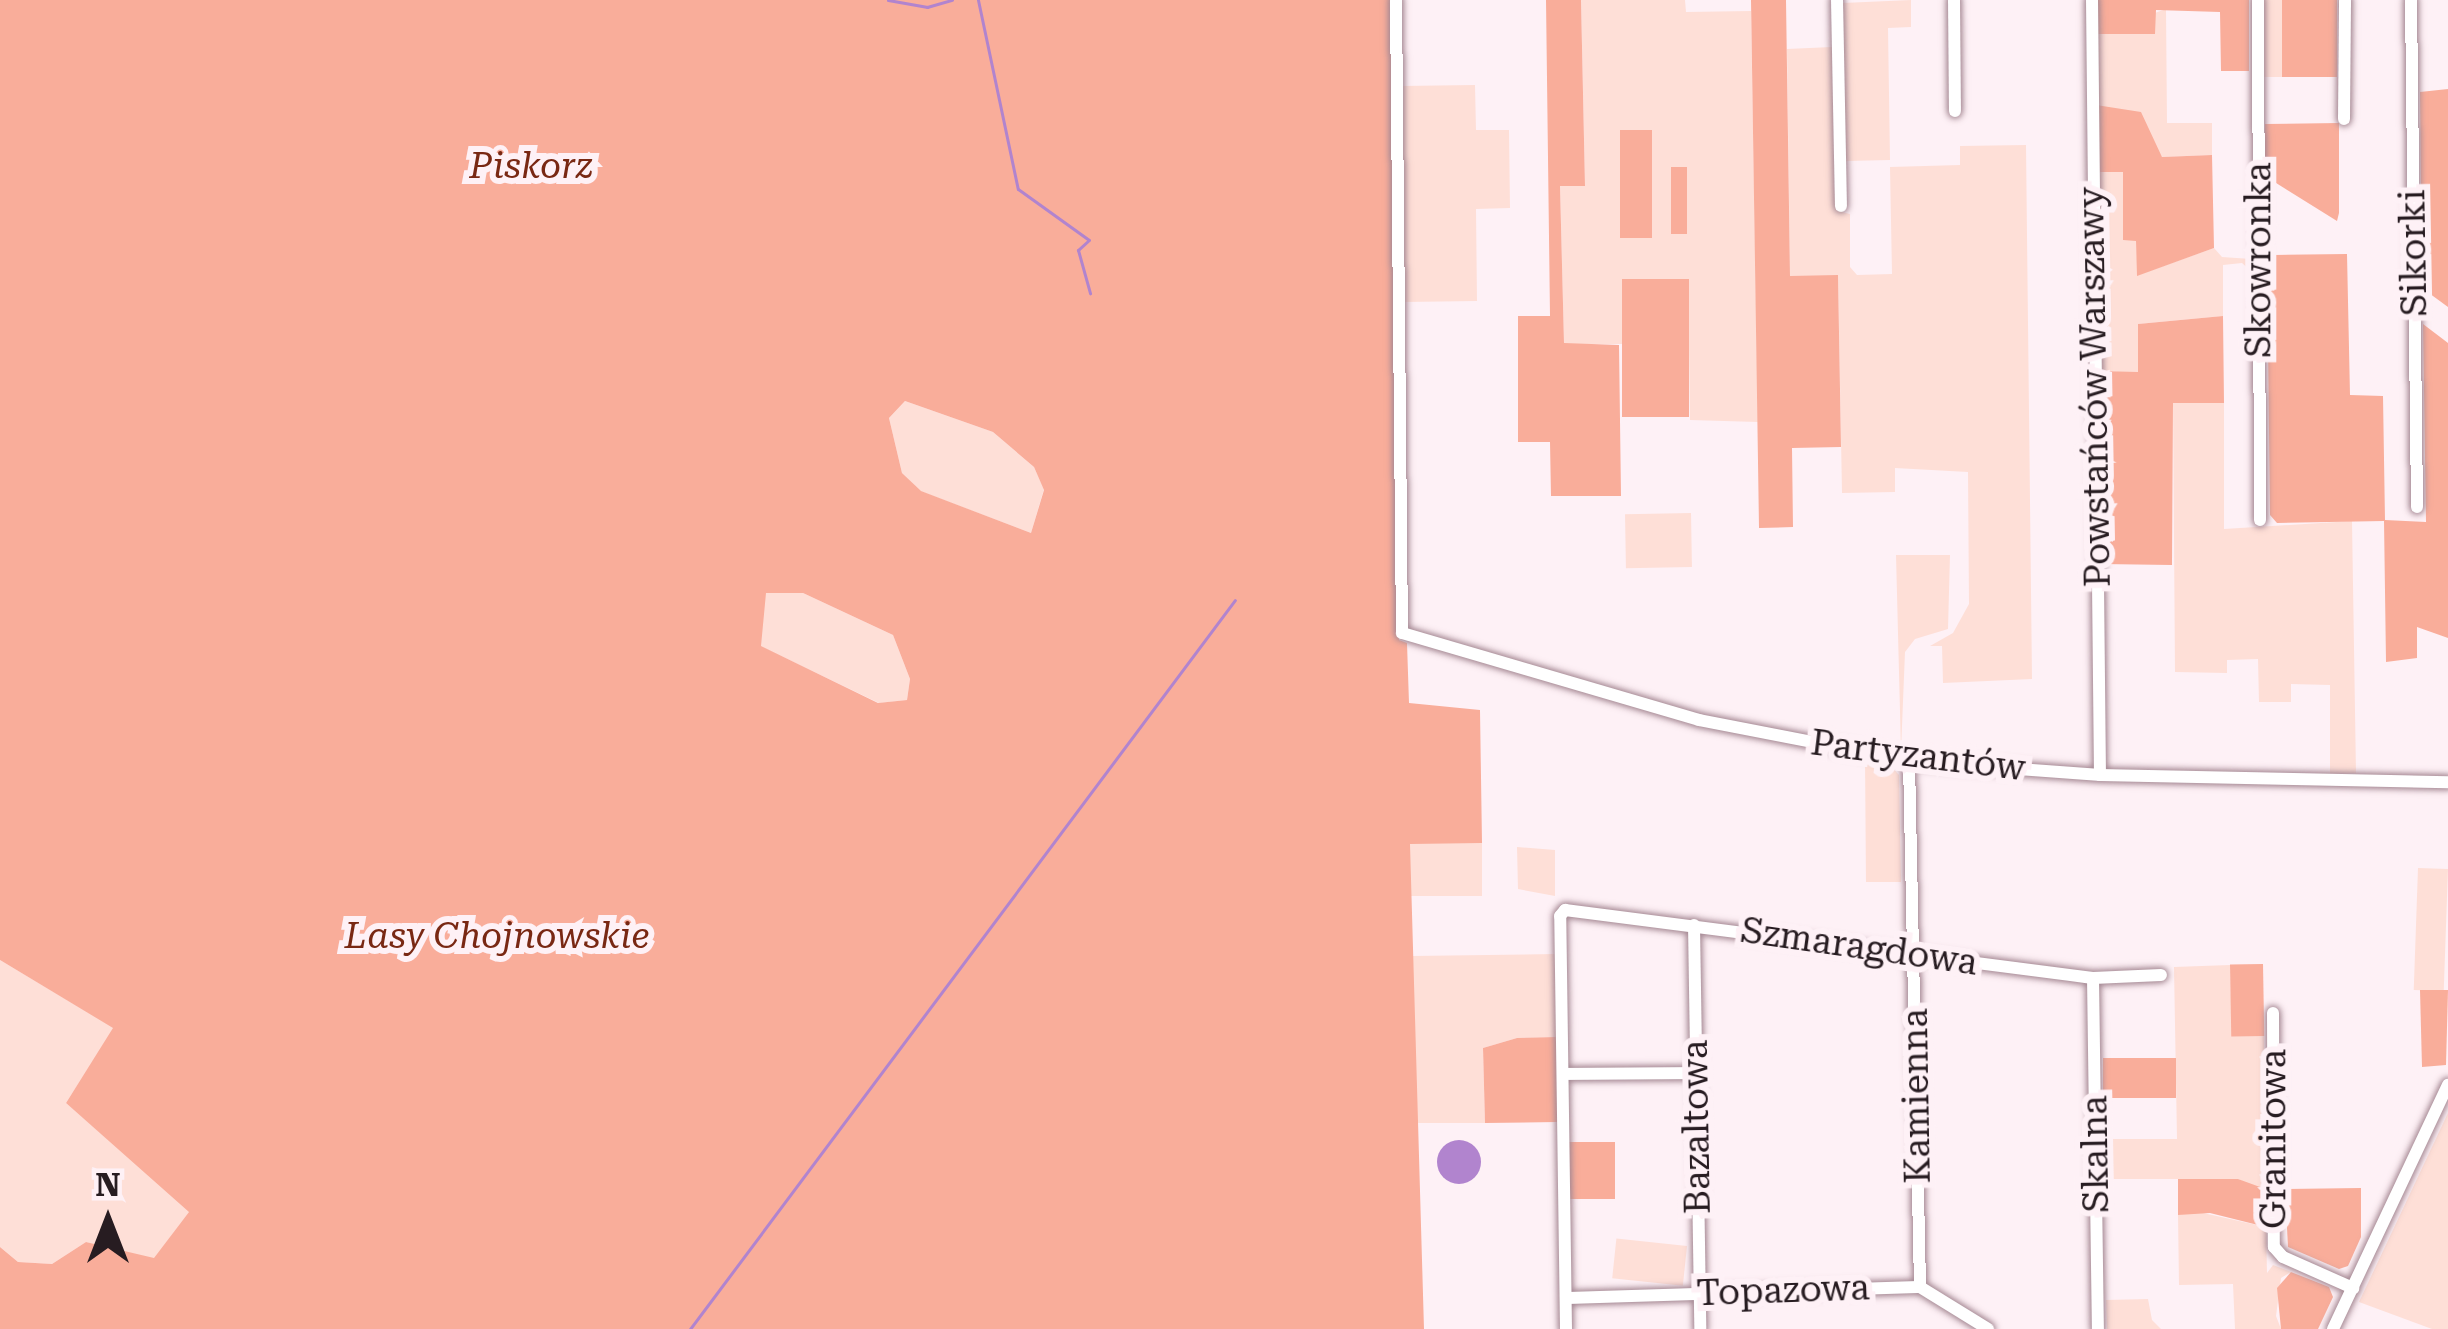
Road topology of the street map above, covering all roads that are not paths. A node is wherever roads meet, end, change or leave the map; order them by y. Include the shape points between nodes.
1 (1396, 0) edge
2 (1837, 0) edge
3 (1954, 0) edge
4 (2092, 0) edge
5 (2258, 0) edge
6 (2345, 0) edge
7 (2411, 0) edge
8 (1955, 111) dead end
9 (2344, 118) dead end
10 (1841, 206) dead end
11 (2417, 507) dead end
12 (2260, 520) dead end
13 (1909, 761) junction
14 (2100, 775) junction
15 (2448, 782) edge
16 (1694, 925) junction
17 (1914, 955) junction
18 (2161, 975) dead end
19 (2093, 978) junction
20 (2273, 1013) dead end
21 (1696, 1073) junction
22 (1563, 1074) junction
23 (2448, 1085) edge
24 (1920, 1287) junction
25 (2353, 1288) junction
26 (1700, 1294) junction
27 (1566, 1298) junction
28 (1566, 1329) edge
29 (1700, 1329) edge
30 (1988, 1329) edge
31 (2098, 1329) edge
32 (2333, 1329) edge

1 - 13 street, Partyzantów via 1402,633 1699,720
2 - 10 street
3 - 8 street
4 - 14 street, Powstańców Warszawy
5 - 12 street, Skowronka
6 - 9 street
7 - 11 street, Sikorki
13 - 14 street, Partyzantów
13 - 17 street, Kamienna
14 - 15 street, Partyzantów
16 - 17 street, Szmaragdowa
16 - 21 street, Bazaltowa
16 - 22 street, Szmaragdowa via 1573,908 1560,916
17 - 19 street, Szmaragdowa
17 - 24 street, Kamienna
18 - 19 street, Szmaragdowa
19 - 31 street, Skalna
20 - 25 street, Granitowa via 2274,1247
21 - 22 street
21 - 26 street, Bazaltowa
22 - 27 street
23 - 25 street
24 - 26 street, Topazowa
24 - 30 street, Topazowa
25 - 32 street
26 - 27 street, Topazowa
26 - 29 street, Bazaltowa
27 - 28 street

